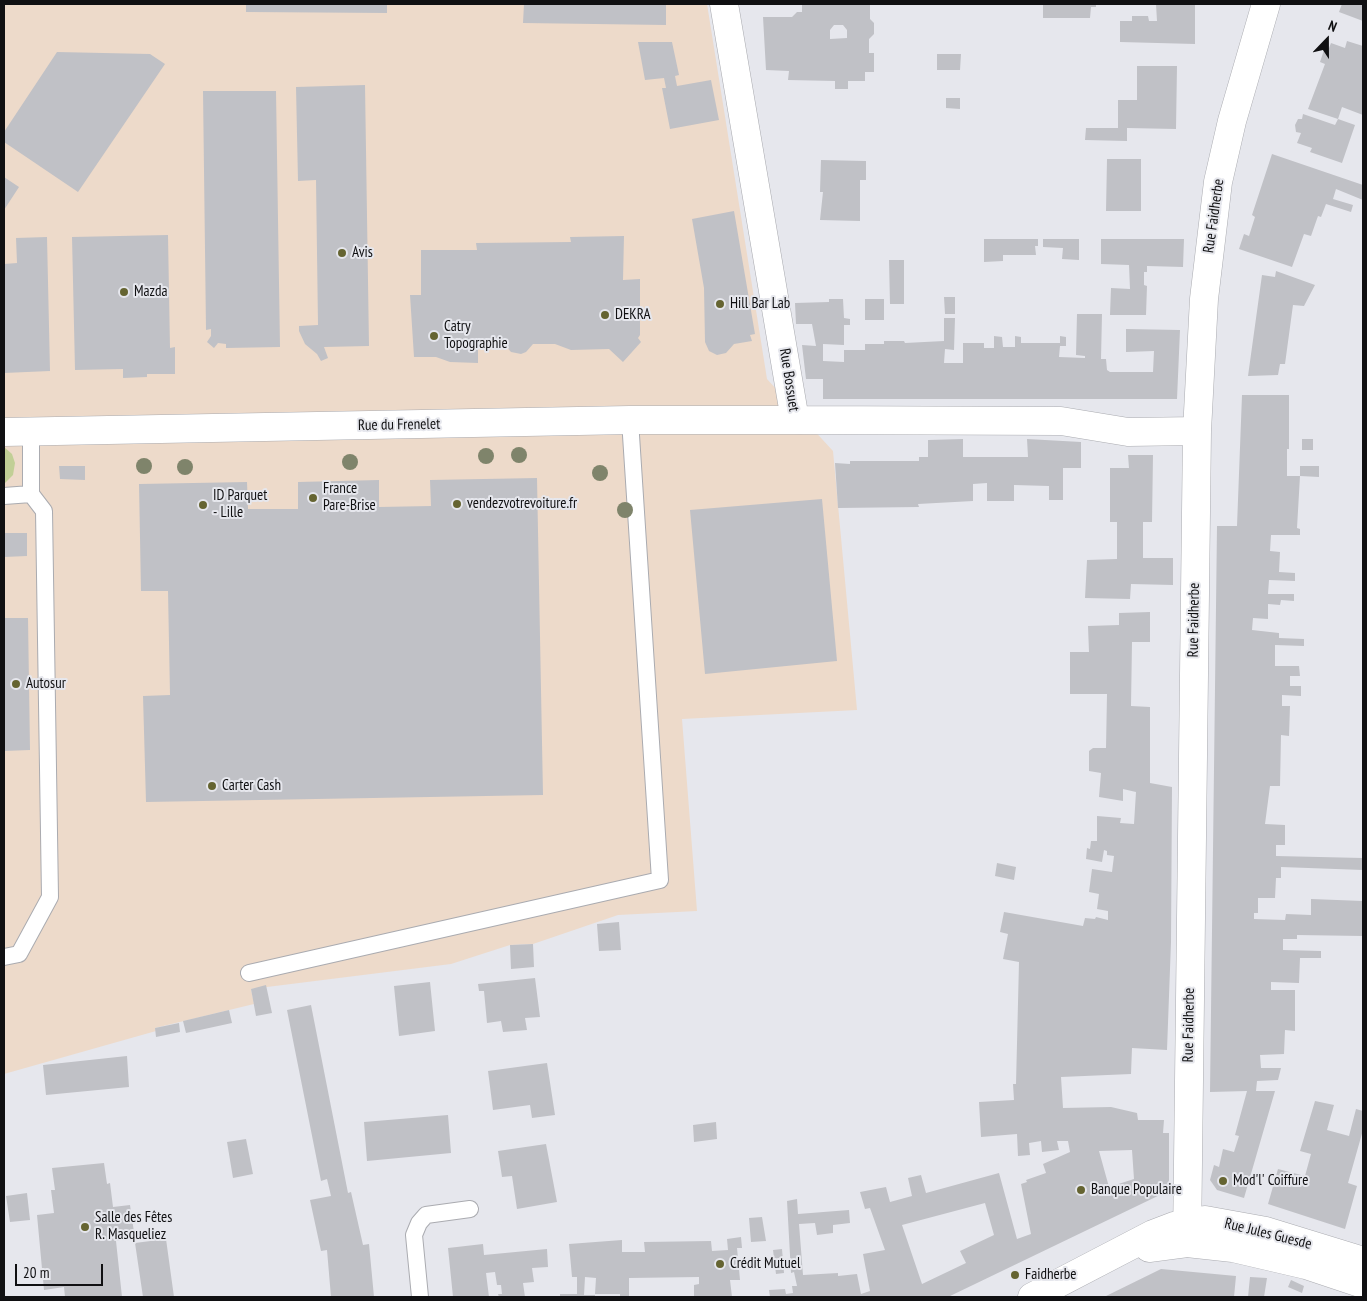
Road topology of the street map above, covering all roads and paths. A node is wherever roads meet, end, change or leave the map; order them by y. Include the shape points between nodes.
1 (724, 4) edge
2 (1266, 4) edge
3 (630, 420) junction
4 (795, 420) junction
5 (1197, 431) junction
6 (4, 432) edge
7 (31, 432) junction
8 (31, 494) junction
9 (4, 496) edge
10 (4, 957) edge
11 (249, 974) dead end
12 (470, 1209) dead end
13 (1187, 1233) junction
14 (1363, 1261) edge
15 (1363, 1284) edge
16 (420, 1297) edge
17 (1032, 1297) edge

1 - 4 street, Rue Bossuet
2 - 5 street, Rue Faidherbe via 1232,121 1214,208 1204,299
3 - 4 street, Rue du Frenelet
3 - 7 street, Rue du Frenelet
3 - 11 lane via 660,880
4 - 5 street, Rue Bossuet via 1061,421 1128,432
5 - 13 street, Rue Faidherbe
6 - 7 street, Rue du Frenelet
7 - 8 lane
8 - 9 lane
8 - 10 lane via 44,511 50,897 20,954
12 - 16 lane via 426,1216 419,1223 414,1235
13 - 14 street, Rue Jules Guesde via 1204,1220 1240,1224
13 - 15 street, Rue Jules Guesde via 1206,1244 1272,1256
13 - 17 street, Rue Jules Guesde via 1090,1268

